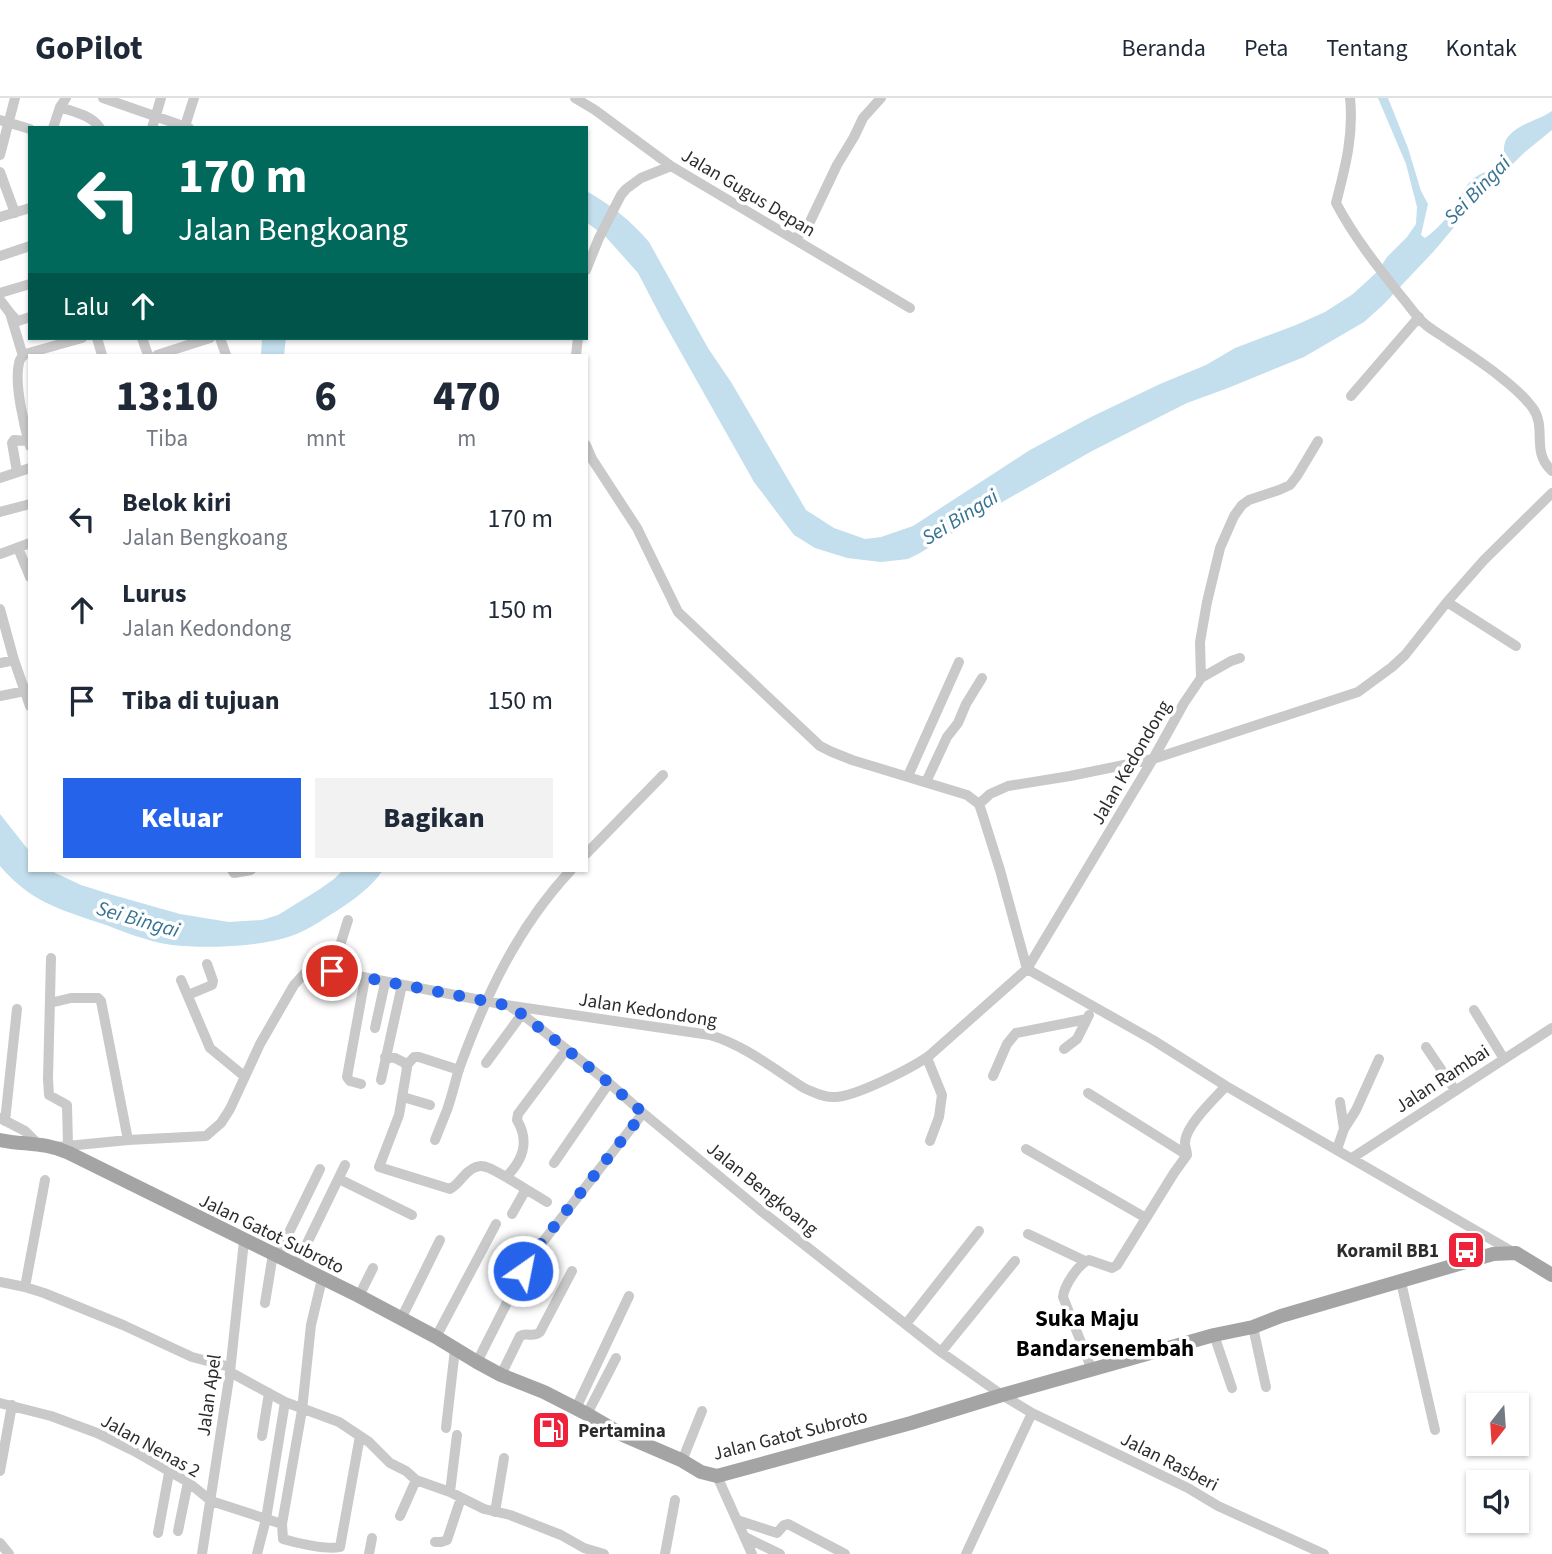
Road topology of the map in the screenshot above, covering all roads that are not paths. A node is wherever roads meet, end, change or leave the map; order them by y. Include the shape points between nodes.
1 (15, 98) edge
2 (103, 98) edge
3 (161, 98) edge
4 (194, 98) edge
5 (575, 98) edge
6 (881, 98) edge
7 (1350, 98) edge
8 (119, 100) edge
9 (63, 102) edge
10 (155, 116) junction
11 (4, 121) edge
12 (54, 126) edge
13 (99, 126) edge
14 (152, 126) edge
15 (184, 126) edge
16 (187, 126) edge
17 (28, 128) edge
18 (0, 155) edge
19 (671, 166) junction
20 (0, 172) edge
21 (28, 209) edge
22 (15, 213) junction
23 (0, 217) edge
24 (794, 239) junction
25 (28, 247) edge
26 (0, 256) edge
27 (588, 264) edge
28 (28, 285) edge
29 (0, 293) edge
30 (0, 300) edge
31 (910, 308) dead end
32 (10, 313) junction
33 (1416, 314) junction
34 (28, 318) edge
35 (75, 340) edge
36 (206, 340) edge
37 (189, 350) edge
38 (28, 354) edge
39 (30, 354) edge
40 (163, 354) edge
41 (23, 356) junction
42 (25, 396) edge
43 (1351, 396) dead end
44 (28, 439) edge
45 (1318, 441) dead end
46 (588, 450) edge
47 (28, 469) edge
48 (1552, 471) edge
49 (18, 472) junction
50 (0, 478) edge
51 (1552, 493) edge
52 (28, 505) edge
53 (0, 512) edge
54 (28, 545) edge
55 (18, 548) junction
56 (0, 554) edge
57 (28, 572) edge
58 (1447, 602) junction
59 (0, 609) edge
60 (2, 627) edge
61 (1516, 646) dead end
62 (1240, 658) dead end
63 (14, 660) junction
64 (960, 662) dead end
65 (0, 663) edge
66 (982, 678) dead end
67 (1201, 678) junction
68 (27, 689) edge
69 (0, 696) edge
70 (1153, 759) junction
71 (663, 775) dead end
72 (908, 776) junction
73 (926, 782) junction
74 (979, 804) junction
75 (588, 852) edge
76 (569, 872) edge
77 (348, 920) dead end
78 (51, 958) dead end
79 (207, 964) dead end
80 (1027, 968) junction
81 (332, 971) junction
82 (365, 978) junction
83 (181, 980) dead end
84 (385, 983) junction
85 (402, 985) junction
86 (188, 995) junction
87 (486, 1001) junction
88 (50, 1003) junction
89 (506, 1005) junction
90 (1093, 1006) junction
91 (17, 1009) dead end
92 (1474, 1010) dead end
93 (522, 1014) junction
94 (1087, 1019) junction
95 (1552, 1027) edge
96 (375, 1028) dead end
97 (1426, 1047) dead end
98 (1064, 1049) dead end
99 (566, 1050) junction
100 (385, 1057) junction
101 (928, 1058) junction
102 (1379, 1059) dead end
103 (1504, 1059) junction
104 (486, 1063) dead end
105 (407, 1065) junction
106 (459, 1070) junction
107 (244, 1076) junction
108 (993, 1076) dead end
109 (381, 1080) dead end
110 (609, 1083) junction
111 (361, 1084) dead end
112 (1226, 1086) junction
113 (1455, 1090) junction
114 (1088, 1093) dead end
115 (403, 1097) junction
116 (1340, 1102) dead end
117 (430, 1105) dead end
118 (643, 1113) junction
119 (2, 1119) edge
120 (1344, 1129) junction
121 (0, 1140) edge
122 (128, 1140) junction
123 (435, 1140) dead end
124 (930, 1141) dead end
125 (37, 1143) junction
126 (63, 1146) junction
127 (1026, 1149) dead end
128 (1337, 1149) junction
129 (1187, 1155) junction
130 (1352, 1158) junction
131 (554, 1163) dead end
132 (345, 1165) dead end
133 (320, 1169) dead end
134 (506, 1177) junction
135 (339, 1179) junction
136 (45, 1180) dead end
137 (526, 1189) junction
138 (547, 1202) dead end
139 (512, 1214) dead end
140 (412, 1215) dead end
141 (1146, 1218) junction
142 (496, 1224) dead end
143 (979, 1231) dead end
144 (1028, 1234) dead end
145 (440, 1240) dead end
146 (244, 1241) junction
147 (1516, 1254) junction
148 (275, 1255) junction
149 (1015, 1261) dead end
150 (1085, 1261) junction
151 (296, 1266) junction
152 (373, 1268) dead end
153 (572, 1271) dead end
154 (1552, 1275) edge
155 (322, 1279) junction
156 (0, 1282) edge
157 (1401, 1282) junction
158 (25, 1287) junction
159 (359, 1296) junction
160 (629, 1296) dead end
161 (265, 1303) dead end
162 (401, 1320) junction
163 (906, 1324) junction
164 (1253, 1327) junction
165 (1214, 1335) junction
166 (436, 1337) junction
167 (455, 1349) junction
168 (942, 1352) junction
169 (616, 1358) dead end
170 (477, 1362) junction
171 (230, 1370) junction
172 (1092, 1370) junction
173 (501, 1375) junction
174 (1266, 1387) dead end
175 (1232, 1388) dead end
176 (269, 1393) junction
177 (1002, 1395) junction
178 (285, 1402) junction
179 (6, 1404) edge
180 (302, 1409) junction
181 (581, 1411) junction
182 (702, 1411) dead end
183 (1032, 1413) junction
184 (446, 1428) dead end
185 (1435, 1430) dead end
186 (457, 1435) dead end
187 (262, 1436) dead end
188 (359, 1436) junction
189 (504, 1458) dead end
190 (682, 1461) junction
191 (0, 1471) edge
192 (169, 1473) junction
193 (717, 1476) junction
194 (416, 1480) junction
195 (188, 1482) junction
196 (450, 1492) junction
197 (461, 1498) junction
198 (675, 1500) dead end
199 (211, 1501) junction
200 (495, 1512) junction
201 (400, 1516) dead end
202 (266, 1519) junction
203 (737, 1520) junction
204 (282, 1524) junction
205 (178, 1531) dead end
206 (158, 1533) dead end
207 (745, 1537) junction
208 (372, 1538) dead end
209 (435, 1542) dead end
210 (0, 1543) edge
211 (584, 1551) edge
212 (9, 1554) edge
213 (202, 1554) edge
214 (257, 1554) edge
215 (369, 1554) edge
216 (604, 1554) edge
217 (665, 1554) edge
218 (752, 1554) edge
219 (780, 1554) edge
220 (845, 1554) edge
221 (966, 1554) edge
222 (1324, 1554) edge

1 - 11 street
2 - 8 street
3 - 10 street
4 - 16 street
5 - 19 street, Jalan Gugus Depan
6 - 24 street via 863,118 836,165 807,228
7 - 33 street via 1348,155 1336,203 1372,261
8 - 10 street
9 - 12 street
9 - 13 street
10 - 14 street
10 - 15 street
11 - 17 street
11 - 18 street
19 - 24 street, Jalan Gugus Depan
19 - 27 street via 626,189
20 - 22 street
21 - 22 street
22 - 23 street
24 - 31 street, Jalan Gugus Depan
25 - 26 street
28 - 29 street
30 - 32 street
32 - 34 street via 18,321
32 - 41 street
33 - 43 street
33 - 48 street via 1524,398 1539,419 1539,449
35 - 39 street
36 - 37 street
37 - 40 street
38 - 41 street
41 - 42 street via 19,364
42 - 44 street
44 - 49 street via 12,443
45 - 67 street via 1290,485 1249,500 1230,523 1216,559 1204,619
46 - 72 street via 637,528 678,612 820,746
47 - 49 street
49 - 50 street
51 - 58 street
52 - 53 street
54 - 55 street
55 - 56 street
55 - 57 street
58 - 61 street
58 - 70 street via 1405,655 1358,692
59 - 60 street
60 - 63 street
62 - 67 street
63 - 65 street
63 - 68 street
64 - 72 street
66 - 73 street
67 - 70 street, Jalan Kedondong
68 - 69 street
70 - 74 street via 1008,786
70 - 80 street, Jalan Kedondong
71 - 75 street
72 - 73 street
73 - 74 street via 967,795
74 - 80 street
76 - 87 street via 534,913
77 - 81 street
78 - 88 street
79 - 86 street via 213,983
80 - 90 street
80 - 101 street, Jalan Kedondong
81 - 82 street, Jalan Kedondong
81 - 107 street, Jalan Kedondong via 304,974
82 - 84 street, Jalan Kedondong
82 - 111 street via 347,1077
83 - 86 street
84 - 85 street, Jalan Kedondong
84 - 96 street
85 - 87 street, Jalan Kedondong
85 - 100 street
86 - 107 street via 210,1048
87 - 89 street, Jalan Kedondong
87 - 106 street
88 - 122 street via 71,998 101,1001
88 - 126 street via 49,1095 67,1105
89 - 93 street, Jalan Bengkoang
89 - 101 street, Jalan Kedondong via 718,1037 804,1088 836,1098
90 - 94 street
90 - 112 street
91 - 119 street
92 - 103 street
93 - 99 street, Jalan Bengkoang
93 - 104 street
94 - 98 street via 1077,1039
94 - 108 street via 1016,1033
95 - 103 street, Jalan Rambai
97 - 113 street
99 - 110 street, Jalan Bengkoang
99 - 134 street via 518,1114 524,1133 522,1156
100 - 105 street
100 - 109 street
101 - 124 street via 942,1095
102 - 120 street
103 - 113 street, Jalan Rambai
105 - 106 street via 419,1057
105 - 115 street
106 - 123 street
107 - 122 street, Jalan Kedondong via 230,1109 206,1136
110 - 118 street, Jalan Bengkoang
110 - 131 street
112 - 128 street
112 - 129 street via 1187,1134
113 - 130 street, Jalan Rambai
114 - 129 street
115 - 117 street
115 - 134 street via 379,1167 447,1189 477,1166
116 - 120 street
118 - 163 street, Jalan Bengkoang
118 - 170 street via 528,1261
119 - 125 street
120 - 128 street
121 - 125 main road, Jalan Gatot Subroto
122 - 126 street, Jalan Kedondong
125 - 126 main road, Jalan Gatot Subroto
126 - 146 main road, Jalan Gatot Subroto
127 - 141 street
128 - 130 street
129 - 141 street
130 - 147 street
132 - 135 street
133 - 148 street
134 - 137 street
135 - 140 street
135 - 151 street
136 - 158 street
137 - 138 street
137 - 139 street
141 - 150 street via 1117,1265 1112,1268
142 - 166 street
143 - 163 street
144 - 150 street
145 - 162 street
146 - 148 main road, Jalan Gatot Subroto
146 - 171 street, Jalan Apel
147 - 154 main road
147 - 157 main road, Jalan Gatot Subroto via 1478,1257
148 - 151 main road, Jalan Gatot Subroto
148 - 161 street
149 - 168 street
150 - 172 street via 1063,1294
151 - 155 main road, Jalan Gatot Subroto
152 - 159 street
153 - 173 street via 540,1332 520,1336
155 - 159 main road, Jalan Gatot Subroto
155 - 180 street via 311,1325
156 - 158 street
157 - 164 main road, Jalan Gatot Subroto
157 - 185 street
158 - 171 street
159 - 162 main road, Jalan Gatot Subroto
160 - 181 street
162 - 166 main road, Jalan Gatot Subroto
163 - 168 street, Jalan Bengkoang
164 - 165 main road, Jalan Gatot Subroto
164 - 174 street
165 - 172 main road, Jalan Gatot Subroto
165 - 175 street
166 - 167 main road, Jalan Gatot Subroto
167 - 170 main road, Jalan Gatot Subroto
167 - 184 street
168 - 177 street, Jalan Bengkoang
169 - 181 street
170 - 173 main road, Jalan Gatot Subroto
171 - 176 street
171 - 199 street, Jalan Apel
172 - 177 main road, Jalan Gatot Subroto
173 - 181 main road, Jalan Gatot Subroto
176 - 178 street
176 - 187 street
177 - 183 street, Jalan Rasberi
177 - 193 main road, Jalan Gatot Subroto
178 - 180 street
178 - 202 street
179 - 191 street
179 - 192 street, Jalan Nenas 2 via 97,1433
180 - 188 street via 339,1422
180 - 204 street
181 - 190 main road, Jalan Gatot Subroto
182 - 190 street
183 - 221 street
183 - 222 street, Jalan Rasberi
186 - 196 street
188 - 194 street
188 - 204 street via 340,1546 284,1540
189 - 200 street
190 - 193 main road, Jalan Gatot Subroto
192 - 195 street, Jalan Nenas 2
192 - 206 street
193 - 203 street
194 - 196 street
194 - 201 street
195 - 199 street, Jalan Nenas 2
195 - 205 street
196 - 197 street
197 - 200 street
197 - 209 street via 446,1540
198 - 217 street
199 - 202 street, Jalan Nenas 2
199 - 213 street, Jalan Apel
200 - 211 street via 561,1535
202 - 204 street, Jalan Nenas 2
202 - 214 street
203 - 207 street
203 - 220 street via 775,1533 788,1524
207 - 218 street
207 - 219 street
208 - 215 street
210 - 212 street
211 - 216 street

